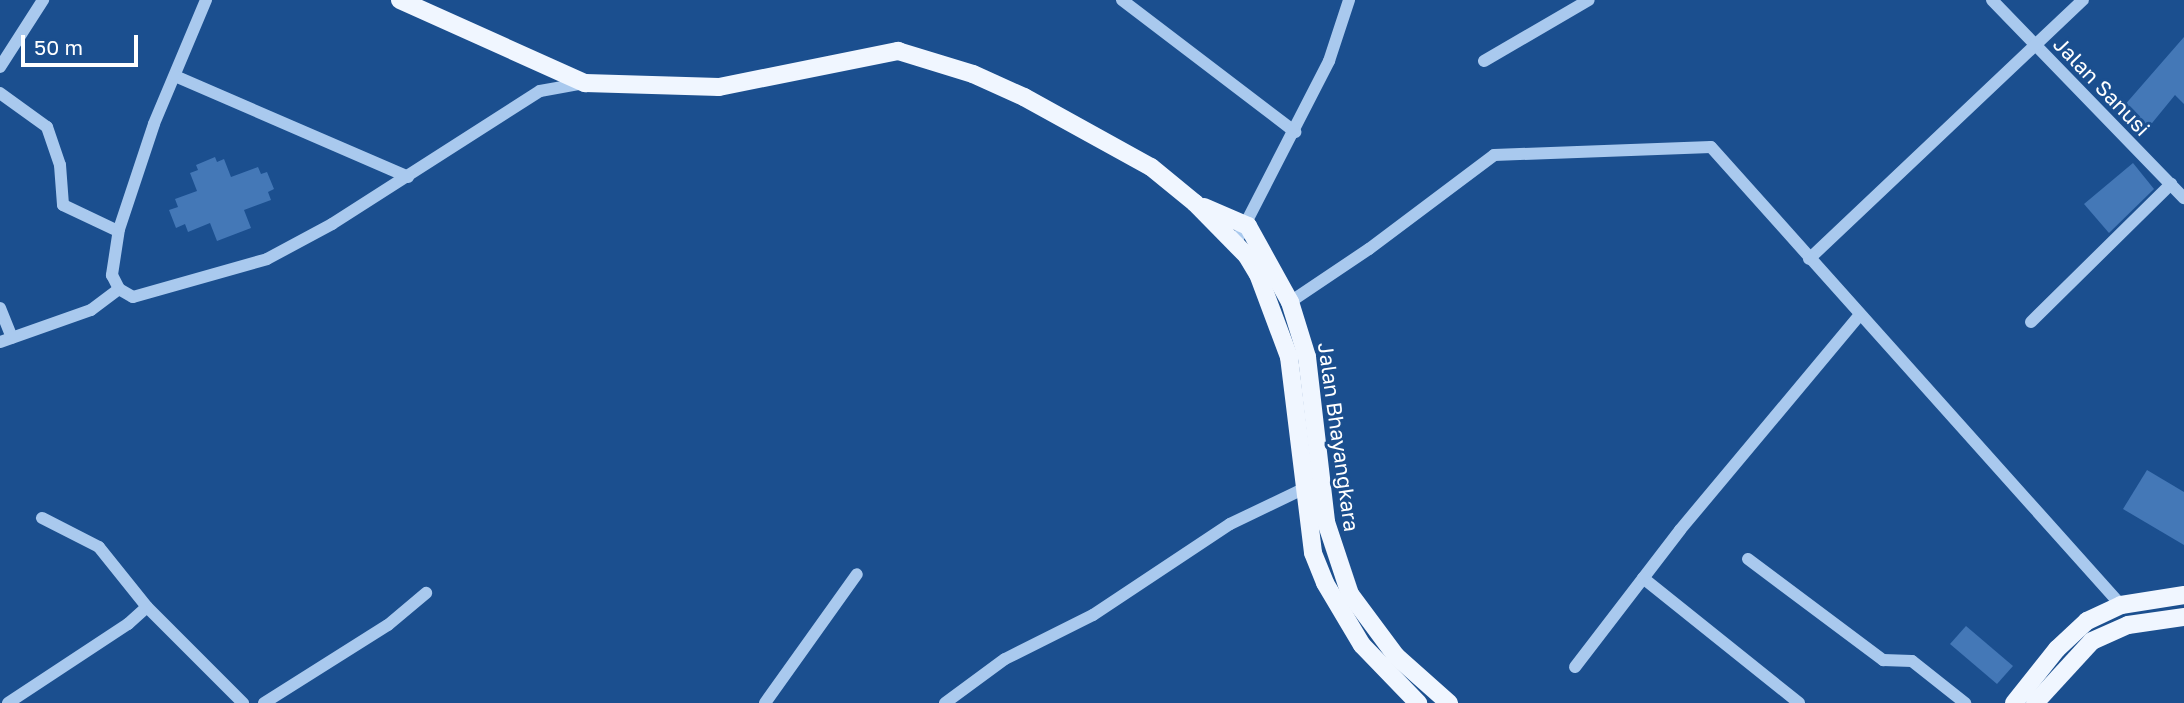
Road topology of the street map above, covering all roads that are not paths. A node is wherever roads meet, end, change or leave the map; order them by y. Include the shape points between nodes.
1 (43, 0) edge
2 (206, 0) edge
3 (400, 0) edge
4 (1122, 0) edge
5 (1349, 0) edge
6 (1589, 0) edge
7 (1992, 0) edge
8 (2083, 0) edge
9 (2035, 44) junction
10 (1484, 61) dead end
11 (0, 67) edge
12 (175, 76) junction
13 (585, 83) junction
14 (0, 93) edge
15 (1295, 132) junction
16 (408, 177) junction
17 (2171, 184) junction
18 (2184, 198) edge
19 (1195, 203) junction
20 (1248, 226) junction
21 (118, 231) junction
22 (1235, 244) junction
23 (1809, 259) junction
24 (120, 289) junction
25 (1290, 302) junction
26 (0, 308) edge
27 (1859, 316) junction
28 (2031, 322) dead end
29 (6, 340) edge
30 (1305, 488) junction
31 (42, 518) dead end
32 (1748, 559) dead end
33 (857, 574) dead end
34 (1643, 578) junction
35 (426, 593) dead end
36 (2184, 595) edge
37 (2121, 605) junction
38 (147, 607) junction
39 (2184, 617) edge
40 (1575, 667) dead end
41 (8, 703) edge
42 (243, 703) edge
43 (264, 703) edge
44 (765, 703) edge
45 (945, 703) edge
46 (1418, 703) edge
47 (1449, 703) edge
48 (1799, 703) edge
49 (1965, 703) edge
50 (2014, 703) edge
51 (2035, 703) edge

1 - 11 street
2 - 12 street
3 - 13 main road
4 - 15 street
5 - 15 street via 1329,61
6 - 10 street
7 - 9 street, Jalan Sanusi
8 - 9 street
9 - 17 street, Jalan Sanusi
9 - 23 street
12 - 16 street
12 - 21 street
13 - 16 street via 540,91
13 - 19 main road via 719,87 898,51 973,74 1024,97 1152,167
14 - 21 street via 36,117 51,134 60,165 62,205
15 - 20 street
16 - 24 street via 267,259 150,296 133,297
17 - 18 street, Jalan Sanusi
17 - 28 street
19 - 20 main road
19 - 22 main road, Jalan Bhayangkara
20 - 22 street
20 - 25 main road, Jalan Bhayangkara
21 - 24 street via 112,267
22 - 30 main road, Jalan Bhayangkara via 1266,292 1289,358
23 - 25 street via 1711,147 1504,152
23 - 27 street
24 - 29 street via 91,310
25 - 47 main road, Jalan Bhayangkara via 1307,357 1335,559 1350,594 1396,656
26 - 29 street
27 - 34 street
27 - 37 street
30 - 45 street via 1230,524 1093,615 998,664
30 - 46 main road, Jalan Bhayangkara via 1313,553 1325,583 1362,645
31 - 38 street via 99,547
32 - 49 street via 1884,660 1912,661
33 - 44 street
34 - 40 street
34 - 48 street
35 - 43 street via 388,625
36 - 37 main road
37 - 50 main road via 2073,632
38 - 41 street
38 - 42 street
39 - 51 main road via 2128,625 2092,641

